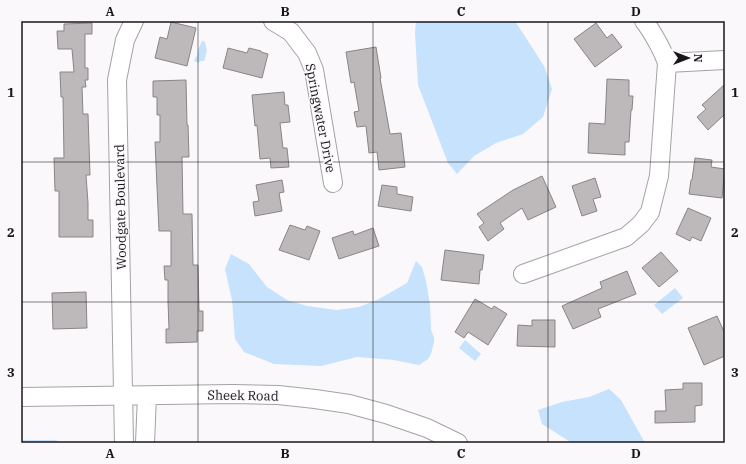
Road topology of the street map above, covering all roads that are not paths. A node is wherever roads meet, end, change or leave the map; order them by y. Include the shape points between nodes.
1 (134, 21) edge
2 (644, 21) edge
3 (278, 22) edge
4 (725, 60) edge
5 (667, 63) junction
6 (333, 182) dead end
7 (523, 274) dead end
8 (124, 396) junction
9 (147, 396) junction
10 (21, 397) edge
11 (124, 443) edge
12 (145, 443) edge
13 (458, 443) edge

1 - 8 street, Woodgate Boulevard via 124,40 117,80
2 - 5 street
3 - 6 street, Springwater Drive via 307,53 314,70
4 - 5 street
5 - 7 street via 659,176 650,212 626,237
8 - 9 street, Sheek Road
8 - 10 street, Sheek Road
8 - 11 street, Woodgate Boulevard
9 - 12 street
9 - 13 street, Sheek Road via 278,395 342,403 427,428

